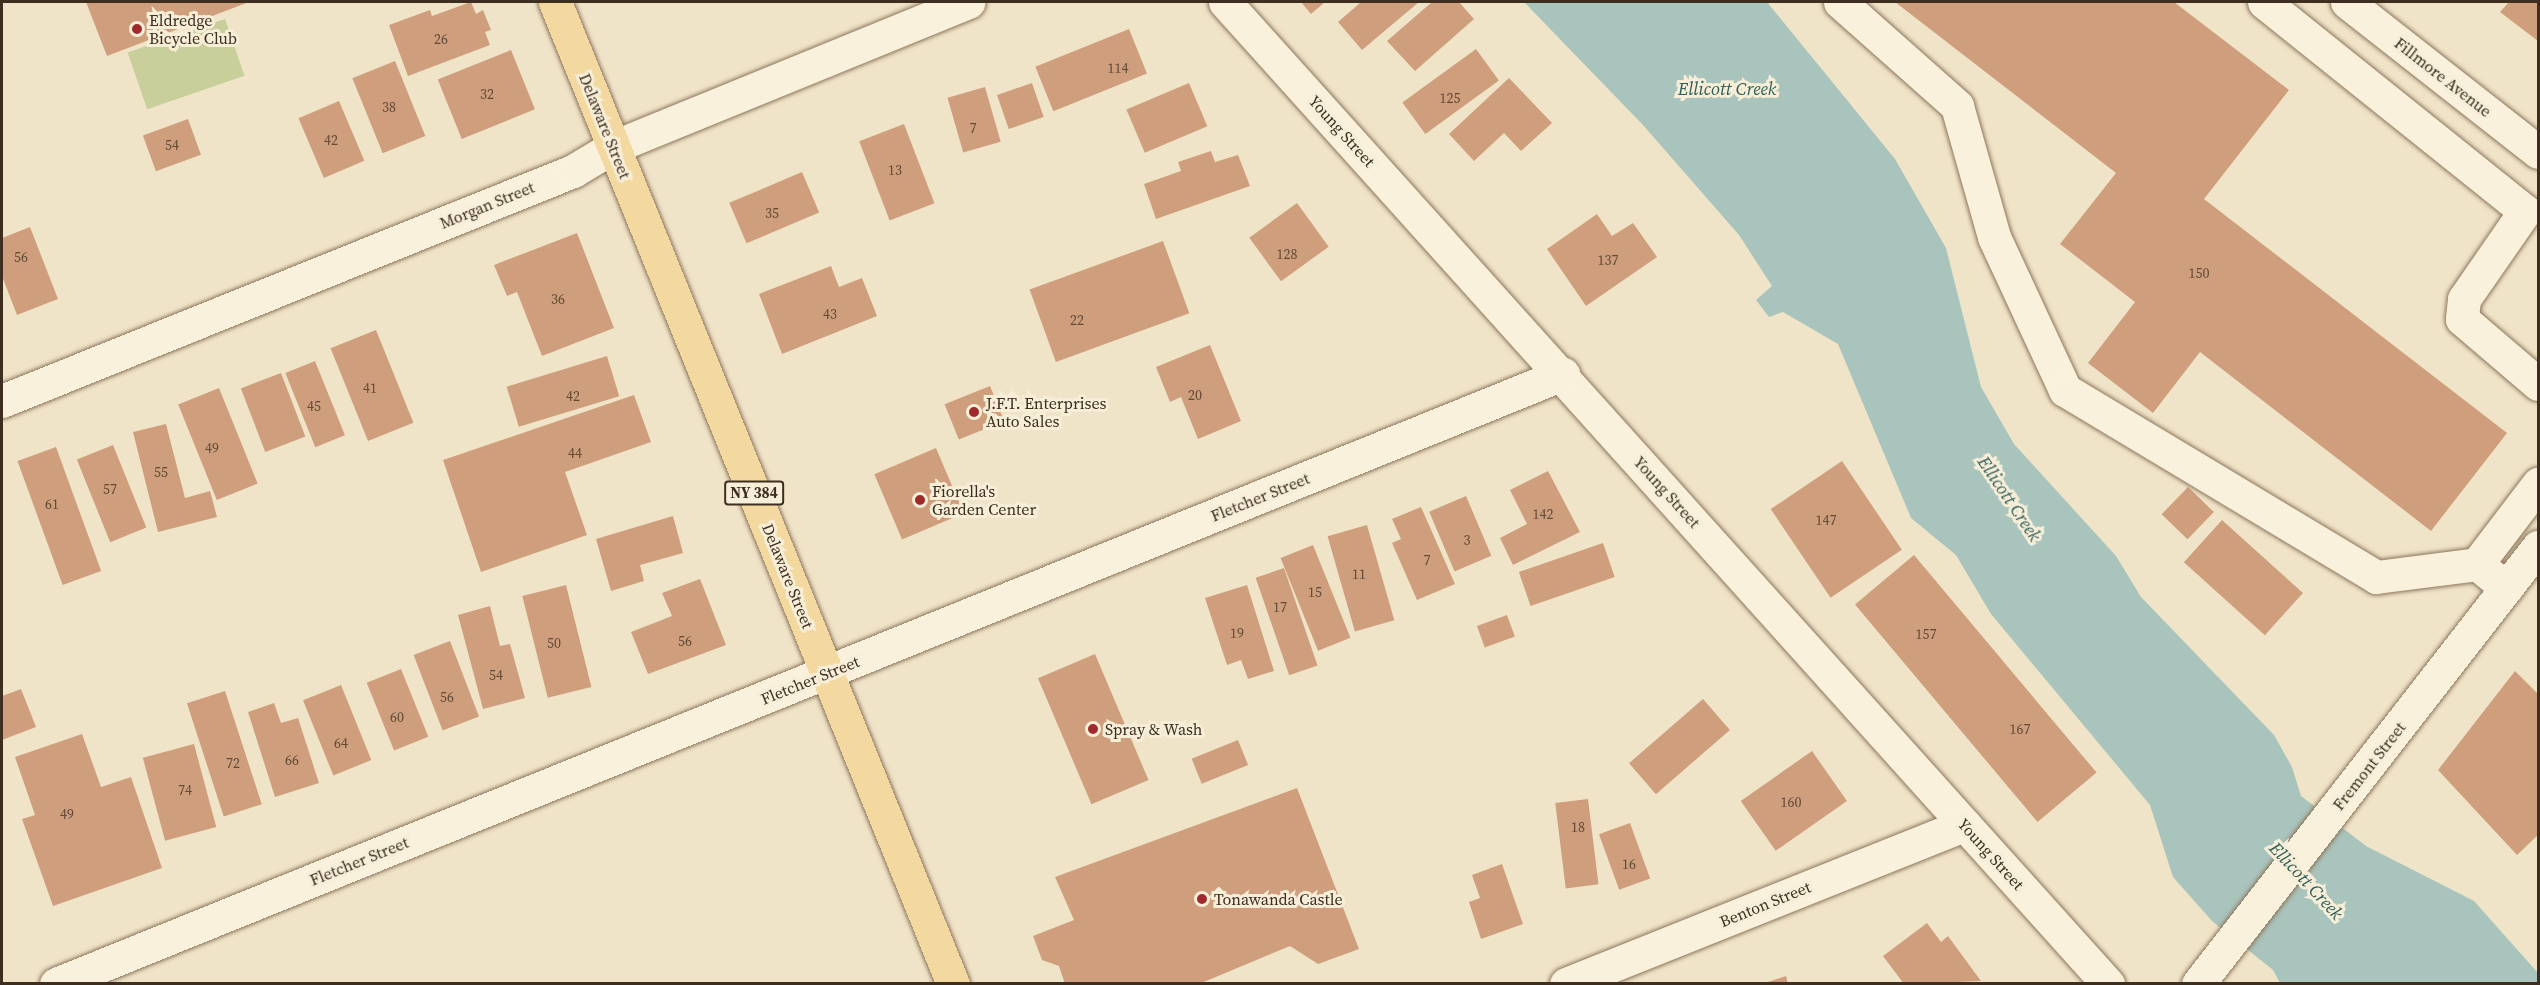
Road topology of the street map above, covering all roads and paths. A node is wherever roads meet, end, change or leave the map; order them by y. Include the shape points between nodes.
1 (555, 2) edge
2 (969, 2) edge
3 (1225, 2) edge
4 (1840, 2) edge
5 (2264, 2) edge
6 (2347, 2) edge
7 (613, 147) junction
8 (2538, 153) edge
9 (2532, 202) edge
10 (1563, 374) junction
11 (2538, 384) edge
12 (2, 401) edge
13 (2538, 484) edge
14 (2538, 547) edge
15 (2477, 564) junction
16 (2507, 588) junction
17 (828, 674) junction
18 (1964, 825) junction
19 (56, 984) edge
20 (953, 984) edge
21 (1566, 984) edge
22 (2108, 984) edge
23 (2198, 984) edge

1 - 7 main road, Delaware Street / NY 384
2 - 7 street, Morgan Street
3 - 10 street, Young Street
4 - 15 street via 1957,106 1994,237 2065,390 2376,577
5 - 9 street
6 - 8 street, Fillmore Avenue
7 - 12 street, Morgan Street via 573,171
7 - 17 main road, Delaware Street / NY 384
9 - 11 street via 2464,299 2462,319
10 - 17 street, Fletcher Street
10 - 18 street, Young Street
13 - 15 street
14 - 16 street, Fremont Street
15 - 16 street
16 - 23 street, Fremont Street
17 - 19 street, Fletcher Street
17 - 20 main road, Delaware Street / NY 384
18 - 21 street, Benton Street
18 - 22 street, Young Street

